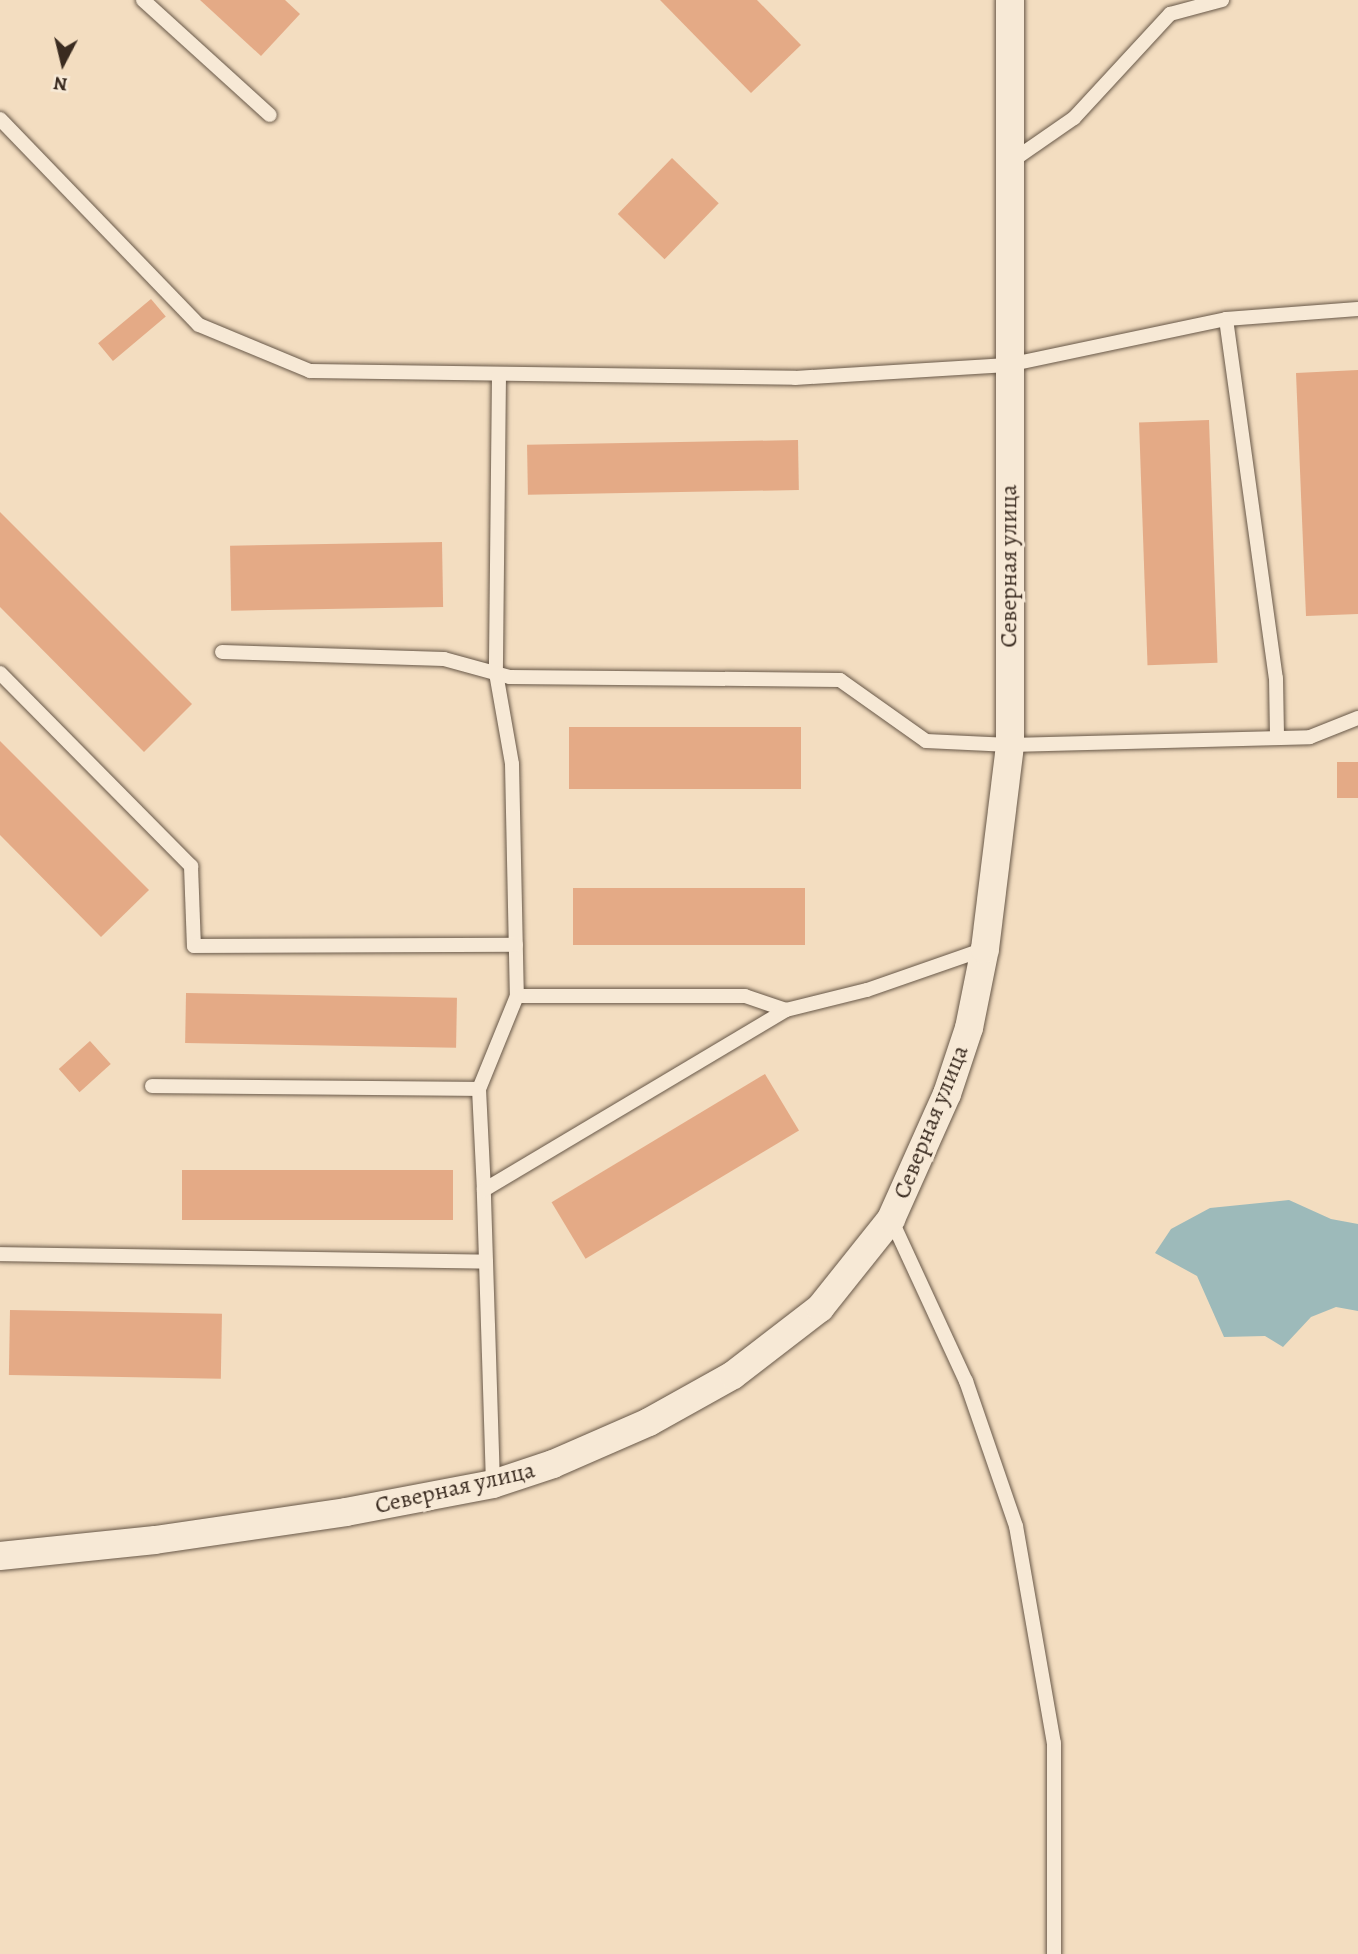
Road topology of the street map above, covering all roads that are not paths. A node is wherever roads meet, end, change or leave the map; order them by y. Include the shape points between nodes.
1 (143, 0) edge
2 (1010, 0) edge
3 (1222, 0) edge
4 (270, 115) dead end
5 (0, 118) edge
6 (1009, 163) junction
7 (1358, 309) edge
8 (1226, 319) junction
9 (1008, 365) junction
10 (499, 374) junction
11 (222, 652) dead end
12 (0, 673) edge
13 (496, 673) junction
14 (1358, 718) edge
15 (1277, 735) junction
16 (1010, 745) junction
17 (516, 945) junction
18 (985, 949) junction
19 (517, 996) junction
20 (786, 1010) junction
21 (152, 1086) dead end
22 (479, 1089) junction
23 (484, 1190) junction
24 (891, 1219) junction
25 (0, 1254) edge
26 (486, 1262) junction
27 (493, 1484) junction
28 (0, 1556) edge
29 (1054, 1954) edge

1 - 4 lane
2 - 6 street, Северная улица
3 - 6 lane via 1170,14 1074,118
5 - 10 lane via 199,325 310,370
6 - 9 street, Северная улица
7 - 8 lane
8 - 9 lane
8 - 15 lane via 1276,678
9 - 10 lane via 795,378
9 - 16 street, Северная улица
10 - 13 lane
11 - 13 lane via 444,659
12 - 17 lane via 191,866 194,946
13 - 16 lane via 510,677 840,680 926,741
13 - 17 lane via 512,764
14 - 15 lane via 1310,737
15 - 16 lane
16 - 18 street, Северная улица
17 - 19 lane
18 - 20 lane via 867,990
18 - 24 street, Северная улица via 969,1028 947,1094
19 - 20 lane via 745,996
19 - 22 lane
20 - 23 lane
21 - 22 lane
22 - 23 lane
23 - 26 lane
24 - 27 street, Северная улица via 820,1308 733,1375 637,1427
24 - 29 lane via 966,1381 1016,1526 1054,1743
25 - 26 lane
26 - 27 lane
27 - 28 street, Северная улица via 332,1514

